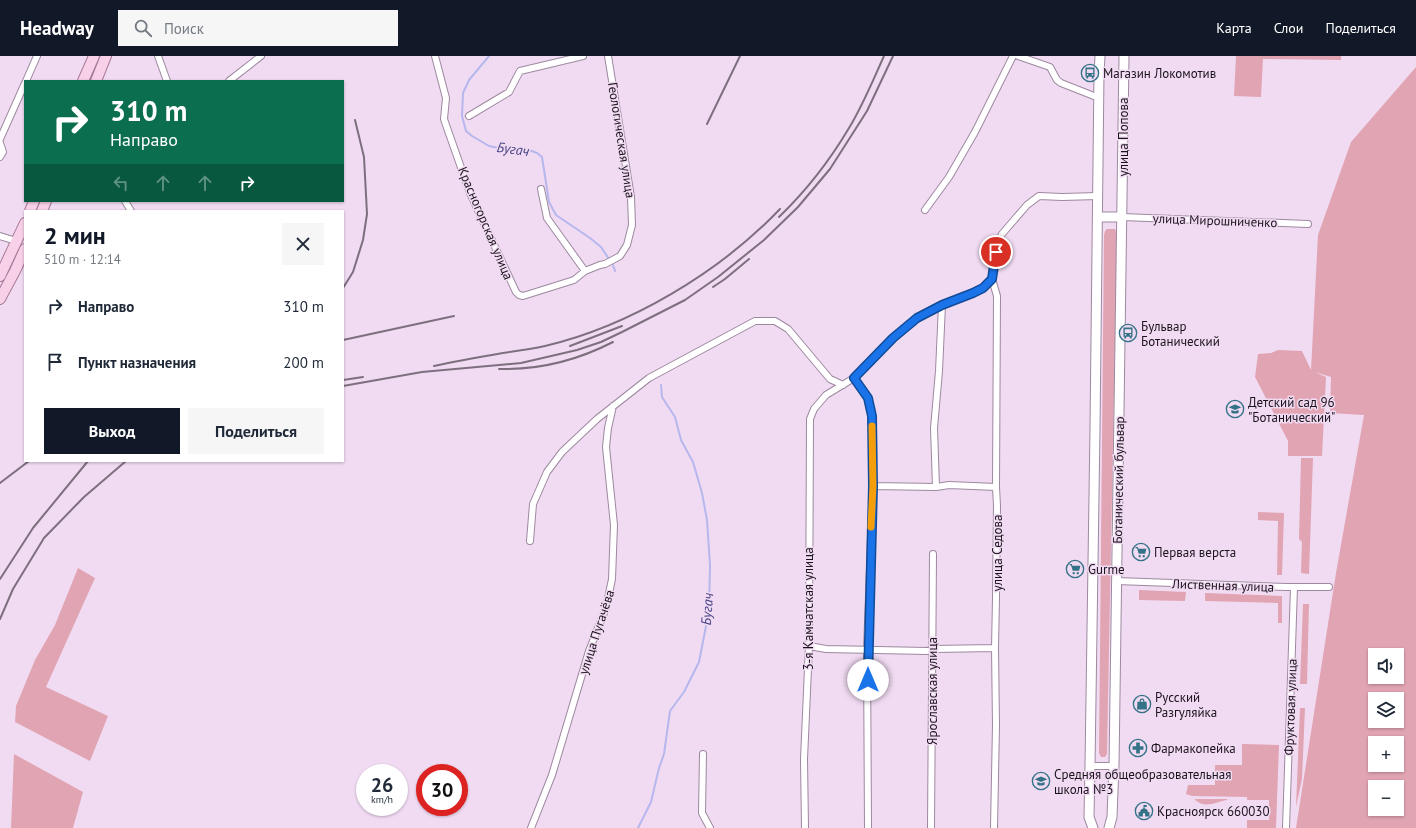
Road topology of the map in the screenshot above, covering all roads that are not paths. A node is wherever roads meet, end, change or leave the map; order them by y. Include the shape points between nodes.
1 (37, 56) edge
2 (94, 56) edge
3 (106, 56) edge
4 (158, 56) edge
5 (261, 56) edge
6 (435, 56) edge
7 (583, 56) edge
8 (608, 56) edge
9 (1013, 56) edge
10 (1018, 56) edge
11 (1100, 56) edge
12 (1124, 56) edge
13 (26, 80) edge
14 (83, 80) edge
15 (96, 80) edge
16 (166, 80) edge
17 (230, 80) edge
18 (24, 84) edge
19 (1098, 98) junction
20 (469, 116) dead end
21 (0, 139) edge
22 (0, 143) edge
23 (0, 157) edge
24 (541, 189) dead end
25 (1098, 196) junction
26 (925, 210) dead end
27 (1098, 217) junction
28 (1122, 217) junction
29 (1308, 224) dead end
30 (24, 225) edge
31 (632, 225) joint
32 (0, 236) edge
33 (16, 241) junction
34 (24, 252) edge
35 (585, 271) junction
36 (0, 276) edge
37 (992, 279) junction
38 (0, 299) edge
39 (942, 305) junction
40 (854, 378) junction
41 (843, 385) junction
42 (613, 406) junction
43 (873, 486) junction
44 (996, 486) junction
45 (936, 487) junction
46 (530, 542) dead end
47 (933, 554) dead end
48 (1116, 581) junction
49 (1294, 587) junction
50 (1329, 587) dead end
51 (809, 646) junction
52 (995, 648) junction
53 (933, 649) junction
54 (867, 650) junction
55 (703, 754) dead end
56 (1090, 766) junction
57 (1114, 766) junction
58 (531, 828) edge
59 (710, 828) edge
60 (805, 828) edge
61 (868, 828) edge
62 (931, 828) edge
63 (994, 828) edge
64 (1093, 828) edge
65 (1109, 828) edge
66 (1286, 828) edge

1 - 13 street
2 - 14 main road
3 - 15 main road
4 - 16 street
5 - 17 street
6 - 35 street, Красногорская улица via 446,98 446,125 470,193 516,292 523,296 565,284
7 - 20 street via 520,71 509,92
8 - 31 street, Геологическая улица via 631,197
9 - 26 street via 971,139 949,177
10 - 19 street via 1050,67 1061,83
11 - 19 street, улица Попова
12 - 28 street, улица Попова
18 - 21 street
19 - 25 street, улица Попова
22 - 23 street via 3,152
24 - 35 street via 547,218
25 - 27 street, улица Попова
25 - 37 street via 1038,196 1002,234
27 - 28 street
27 - 56 street, Ботанический бульвар
28 - 29 street, улица Мирошниченко
28 - 48 street, Ботанический бульвар
30 - 33 main road
31 - 35 street, Красногорская улица via 627,245 620,256
32 - 33 street
33 - 36 main road
34 - 38 main road
37 - 39 street via 983,288
37 - 44 street, улица Седова via 997,296
39 - 40 street via 917,318 893,338
39 - 45 street via 934,428
40 - 41 street
40 - 43 street via 870,404
41 - 42 street via 830,379 788,329 775,321 755,321 649,378
41 - 51 street, 3-я Камчатская улица via 826,395 814,409 810,419
42 - 46 street via 562,452 547,472 533,504
42 - 58 street, улица Пугачёва via 606,447 614,525 612,578 606,608 552,775
43 - 45 street
43 - 54 street
44 - 45 street
44 - 52 street, улица Седова
47 - 53 street, Ярославская улица
48 - 49 street, Лиственная улица
48 - 57 street, Ботанический бульвар
49 - 50 street, Лиственная улица
49 - 66 street, Фруктовая улица
51 - 54 street
51 - 60 street, 3-я Камчатская улица via 804,759
52 - 53 street
52 - 63 street, улица Седова
53 - 54 street
53 - 62 street, Ярославская улица
54 - 61 street
55 - 59 street via 702,813
56 - 57 street
56 - 64 street, Ботанический бульвар via 1090,817
57 - 65 street, Ботанический бульвар via 1112,818

